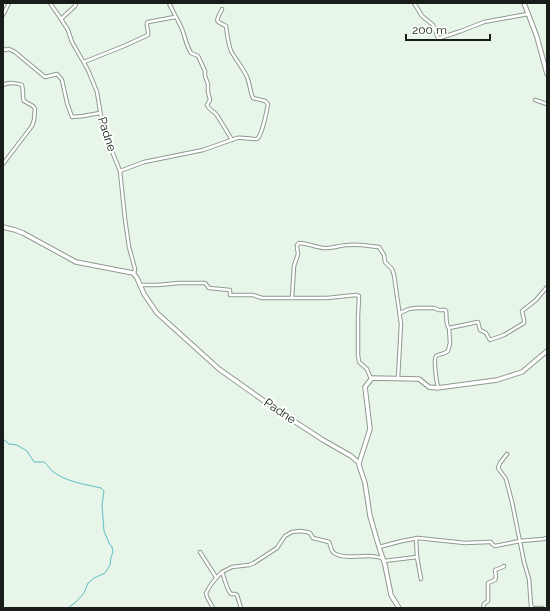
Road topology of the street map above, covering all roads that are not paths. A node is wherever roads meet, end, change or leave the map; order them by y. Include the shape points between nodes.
1 (9, 3) edge
2 (50, 3) edge
3 (76, 3) edge
4 (169, 3) edge
5 (414, 3) edge
6 (524, 3) edge
7 (222, 9) dead end
8 (528, 14) junction
9 (3, 15) edge
10 (175, 17) junction
11 (61, 18) junction
12 (3, 48) edge
13 (84, 62) junction
14 (547, 74) edge
15 (3, 85) edge
16 (535, 100) dead end
17 (547, 104) edge
18 (100, 113) junction
19 (232, 140) junction
20 (3, 164) edge
21 (120, 171) junction
22 (3, 227) edge
23 (134, 274) junction
24 (140, 285) junction
25 (547, 287) edge
26 (292, 298) junction
27 (400, 313) junction
28 (449, 328) junction
29 (547, 351) edge
30 (398, 378) junction
31 (371, 380) junction
32 (438, 388) junction
33 (507, 454) dead end
34 (359, 463) junction
35 (416, 538) junction
36 (547, 538) edge
37 (520, 541) junction
38 (378, 547) junction
39 (200, 552) dead end
40 (417, 557) junction
41 (383, 559) junction
42 (504, 566) dead end
43 (222, 572) junction
44 (216, 577) junction
45 (421, 579) dead end
46 (213, 608) edge
47 (241, 608) edge
48 (398, 608) edge
49 (483, 608) edge
50 (534, 608) edge
51 (542, 608) edge

1 - 9 street
2 - 11 street, Padne
3 - 11 street
4 - 10 street
5 - 8 street via 422,16 432,25 438,38 484,22
6 - 8 main road
7 - 19 street via 217,22 226,26 231,51 247,76 252,96 268,104 263,127 257,139
8 - 14 main road
10 - 13 street via 148,22 148,35
10 - 19 street via 189,50 197,54 205,70 210,98 207,105
11 - 13 street, Padne
12 - 18 street via 15,52 45,77 57,74 62,80 72,117
13 - 18 street, Padne via 97,92
15 - 20 street via 22,85 24,101 35,109 32,126
16 - 17 street
18 - 21 street, Padne via 105,134
19 - 21 street via 203,150 144,162
21 - 23 street, Padne
22 - 23 main road via 23,233 76,262
23 - 24 main road, Padne
24 - 26 street via 205,283 209,288 230,290 230,295
24 - 34 main road, Padne via 157,313 219,369
25 - 28 street via 522,312 524,323 504,335 490,340 486,333 480,330 478,322
26 - 27 street via 298,244 324,248 359,244 380,247 385,262 394,275
26 - 31 street via 359,296 358,355 359,362 367,369
27 - 28 street via 416,308 446,310 446,324
27 - 30 street
28 - 32 street via 448,351 435,359
29 - 32 main road via 522,372 497,380
30 - 31 main road
30 - 32 main road via 419,379 429,387
31 - 34 main road via 365,387 370,429
33 - 37 street via 498,468 506,479
34 - 38 main road
35 - 37 street via 491,542 495,546
35 - 38 street
35 - 40 street
36 - 37 street
37 - 50 street via 530,579 531,606
38 - 41 main road
39 - 44 street
40 - 41 street
40 - 45 street
41 - 43 street via 339,555 334,553 329,542 300,531 285,536 277,548 254,563 232,567
41 - 48 main road via 391,595
42 - 49 street via 495,570 495,580 488,583 488,601
43 - 44 street
43 - 47 street via 229,591 237,595
44 - 46 street via 206,593
50 - 51 street

